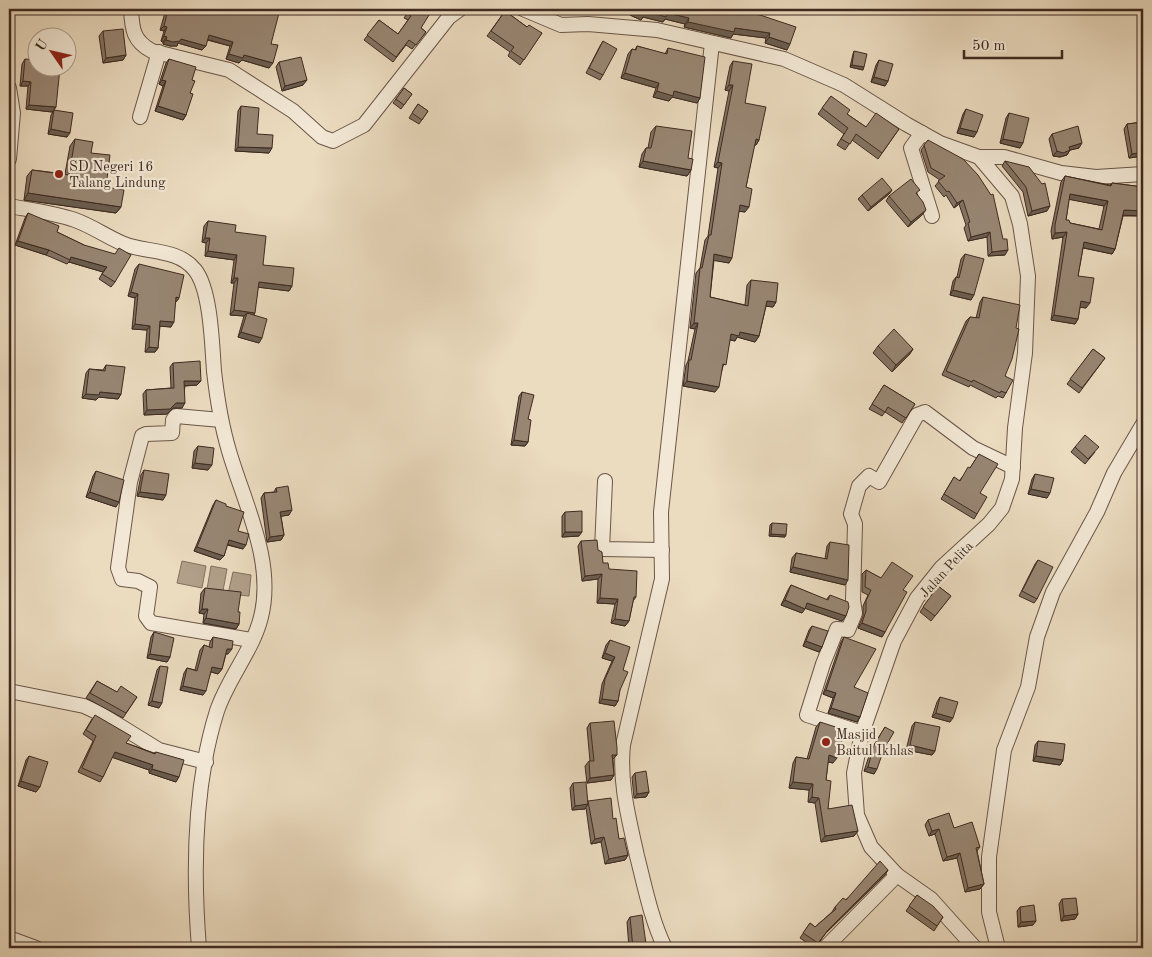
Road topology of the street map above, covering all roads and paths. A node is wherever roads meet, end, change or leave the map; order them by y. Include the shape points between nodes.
1 (131, 9) edge
2 (460, 9) edge
3 (524, 9) edge
4 (712, 43) junction
5 (159, 52) junction
6 (9, 88) edge
7 (140, 117) dead end
8 (922, 133) junction
9 (979, 157) junction
10 (9, 159) edge
11 (1143, 174) edge
12 (9, 206) edge
13 (932, 216) dead end
14 (221, 420) junction
15 (1143, 424) edge
16 (1012, 467) junction
17 (605, 481) dead end
18 (662, 550) junction
19 (251, 640) junction
20 (9, 691) edge
21 (862, 733) junction
22 (206, 762) junction
23 (897, 875) junction
24 (9, 938) edge
25 (826, 947) dead end
26 (36, 948) edge
27 (199, 948) edge
28 (666, 948) edge
29 (975, 948) edge
30 (998, 948) edge

1 - 5 street via 136,39 143,46
2 - 5 street via 448,17 364,125 333,140 322,136 278,100 229,70
3 - 4 street via 561,25 658,30
4 - 8 street via 784,59 836,81
4 - 18 street via 661,512
5 - 7 street
6 - 10 street via 13,113
8 - 9 street
8 - 13 street via 911,148
9 - 11 street via 1004,156 1061,173 1096,178
9 - 16 street, Jalan Pelita via 1012,196 1028,276 1025,353
12 - 14 street via 74,220 125,244 167,253 195,270 206,298
14 - 19 street via 258,541 262,565 264,593 261,618
14 - 19 street via 176,416 172,433 142,436 130,482 118,568 122,579 138,580 150,587 146,616 151,623
15 - 30 street via 1053,592 1037,637 1028,687 1004,750 989,856 989,912
16 - 21 street, Jalan Pelita via 1012,479 1002,508 917,598 894,641
16 - 21 street via 973,448 925,412 917,415 879,482 869,476 860,486 851,514 855,524 854,613 848,630 837,628 807,715
17 - 18 street via 602,549
18 - 28 street via 662,579 622,745 620,770 647,897
19 - 22 street via 222,697
20 - 22 street via 84,706 159,750
21 - 23 street, Jalan Pelita via 854,773 857,815 871,847
22 - 27 street via 196,842
23 - 25 street
23 - 29 street, Jalan Pelita via 931,899
24 - 26 street

